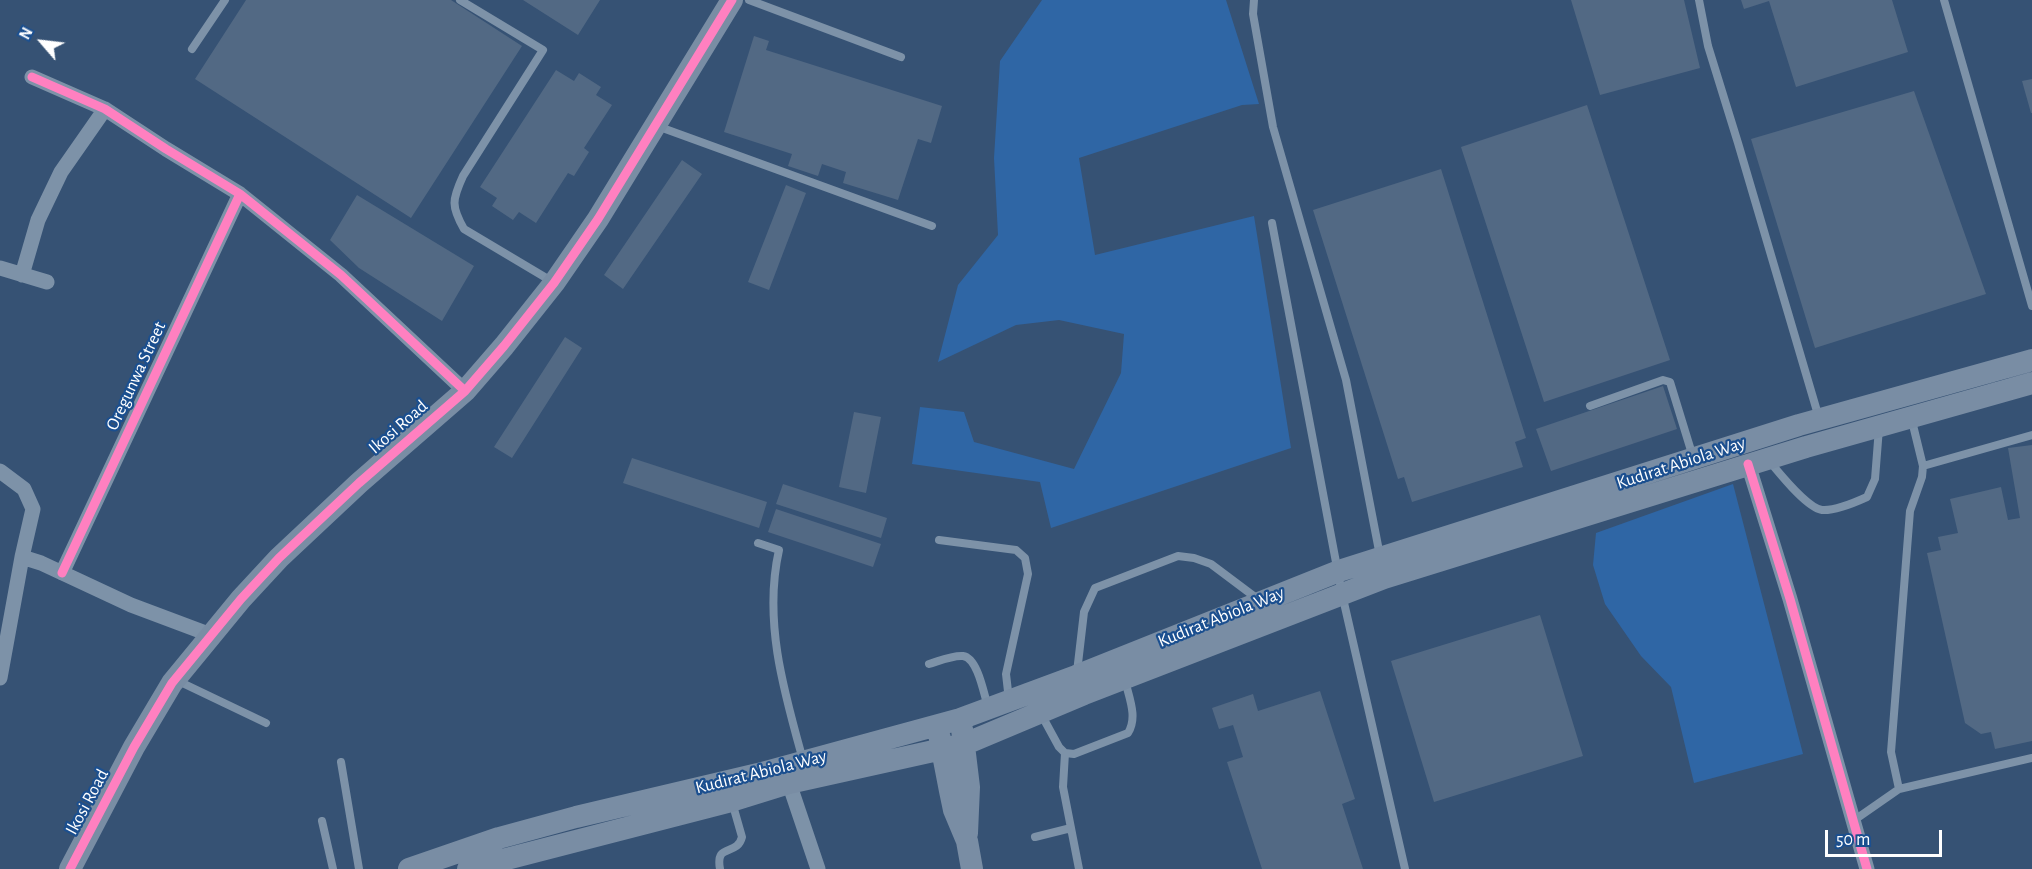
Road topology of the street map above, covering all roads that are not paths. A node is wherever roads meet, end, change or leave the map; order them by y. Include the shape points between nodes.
1 (225, 0) edge
2 (460, 0) edge
3 (732, 0) edge
4 (749, 0) edge
5 (1254, 0) edge
6 (1699, 0) edge
7 (1944, 0) edge
8 (192, 49) dead end
9 (901, 57) dead end
10 (32, 77) dead end
11 (105, 109) junction
12 (656, 126) junction
13 (240, 194) junction
14 (1272, 223) dead end
15 (932, 226) dead end
16 (0, 268) edge
17 (22, 275) junction
18 (47, 282) dead end
19 (554, 283) junction
20 (2032, 306) edge
21 (2032, 360) edge
22 (2032, 383) edge
23 (465, 391) junction
24 (1590, 406) dead end
25 (1912, 418) junction
26 (1820, 419) junction
27 (1879, 427) junction
28 (2032, 435) edge
29 (1694, 459) junction
30 (1758, 461) junction
31 (1923, 466) junction
32 (0, 471) edge
33 (939, 540) dead end
34 (758, 543) dead end
35 (22, 557) junction
36 (1382, 568) junction
37 (1339, 571) junction
38 (62, 573) junction
39 (1342, 594) junction
40 (1261, 601) junction
41 (211, 635) junction
42 (929, 663) dead end
43 (1076, 676) junction
44 (0, 678) edge
45 (1125, 679) junction
46 (175, 680) junction
47 (999, 705) junction
48 (1041, 712) junction
49 (960, 719) junction
50 (266, 723) dead end
51 (938, 725) junction
52 (965, 744) junction
53 (941, 749) junction
54 (1065, 753) junction
55 (2032, 758) edge
56 (340, 762) dead end
57 (804, 762) junction
58 (789, 783) junction
59 (1899, 789) junction
60 (731, 801) junction
61 (322, 821) dead end
62 (1853, 822) junction
63 (1071, 828) junction
64 (1035, 837) dead end
65 (967, 841) junction
66 (72, 868) edge
67 (333, 869) edge
68 (359, 869) edge
69 (409, 869) edge
70 (468, 869) edge
71 (720, 869) edge
72 (818, 869) edge
73 (972, 869) edge
74 (1079, 869) edge
75 (1405, 869) edge
76 (1867, 869) edge

1 - 8 lane
2 - 19 lane via 543,50 463,176 454,195 456,214 464,229
3 - 12 main road, Ikosi Road
4 - 9 lane
5 - 36 lane via 1252,14 1273,127 1346,380
6 - 26 lane via 1707,46
7 - 20 lane
10 - 11 street
11 - 13 street
11 - 17 street via 60,172 38,220
12 - 15 lane
12 - 19 main road, Ikosi Road
13 - 23 street via 340,275
13 - 38 street, Oregunwa Street
14 - 37 lane
16 - 17 street
17 - 18 street
19 - 23 main road, Ikosi Road
21 - 26 main road, Kudirat Abiola Way
22 - 25 main road, Kudirat Abiola Way
23 - 41 main road, Ikosi Road via 279,558
24 - 29 lane via 1663,380 1671,382
25 - 27 main road, Kudirat Abiola Way
25 - 31 lane
26 - 29 main road, Kudirat Abiola Way
27 - 30 main road, Kudirat Abiola Way
27 - 30 lane via 1875,479 1867,497 1852,504 1822,510 1815,507
28 - 31 lane
29 - 36 main road, Kudirat Abiola Way
30 - 36 main road, Kudirat Abiola Way
30 - 62 street via 1790,599
31 - 59 lane via 1910,511 1891,752
32 - 35 street via 24,489 33,509
33 - 47 lane via 1016,550 1025,558 1028,574
34 - 57 lane via 779,550 774,589 775,645
35 - 38 street
35 - 44 street
36 - 37 main road, Kudirat Abiola Way
36 - 39 main road, Kudirat Abiola Way
37 - 39 lane
37 - 40 main road, Kudirat Abiola Way
38 - 41 street via 130,605
39 - 45 main road, Kudirat Abiola Way
39 - 75 lane
40 - 43 main road, Kudirat Abiola Way
40 - 43 lane via 1211,564 1178,556 1095,588 1084,612
41 - 46 main road, Ikosi Road
42 - 47 lane via 962,656 971,660
43 - 47 main road, Kudirat Abiola Way
45 - 48 main road, Kudirat Abiola Way
45 - 54 lane via 1134,718 1128,733 1074,754
46 - 50 lane
46 - 66 main road, Ikosi Road via 134,747
47 - 49 main road, Kudirat Abiola Way
48 - 52 main road, Kudirat Abiola Way
48 - 54 lane
49 - 51 main road, Kudirat Abiola Way
49 - 52 main road
51 - 53 main road
51 - 57 main road, Kudirat Abiola Way
52 - 53 main road, Kudirat Abiola Way
52 - 65 main road via 969,788
53 - 58 main road, Kudirat Abiola Way
53 - 65 main road via 954,810
54 - 63 lane via 1063,787
55 - 59 lane
56 - 68 lane
57 - 69 main road, Kudirat Abiola Way via 510,835
58 - 60 main road, Kudirat Abiola Way
58 - 72 street
59 - 62 lane
60 - 70 main road, Kudirat Abiola Way
60 - 71 lane via 742,837 737,845 720,853
61 - 67 lane
62 - 76 street
63 - 64 lane
63 - 74 lane
65 - 73 main road

